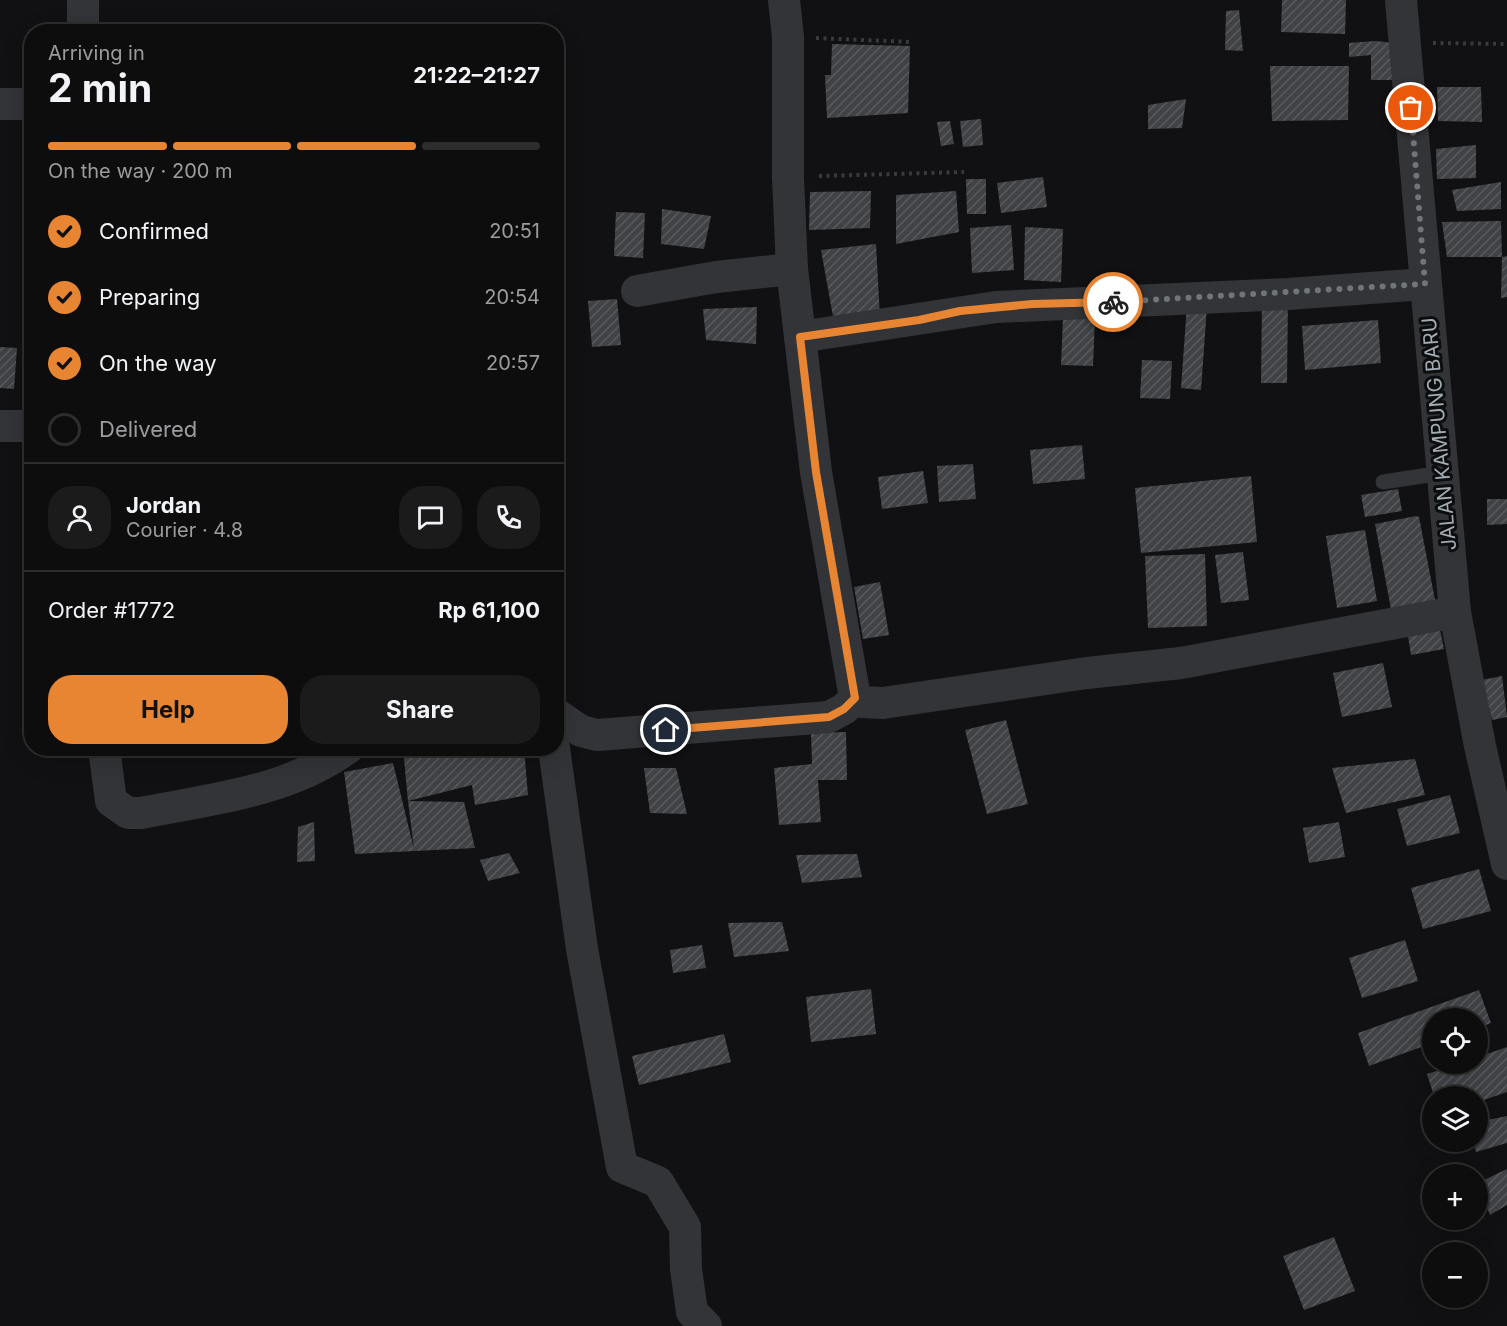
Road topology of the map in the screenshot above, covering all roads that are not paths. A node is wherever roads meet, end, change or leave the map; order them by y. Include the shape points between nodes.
1 (83, 0) edge
2 (784, 0) edge
3 (1401, 0) edge
4 (83, 24) edge
5 (0, 104) edge
6 (24, 104) edge
7 (792, 269) junction
8 (1425, 284) junction
9 (637, 291) dead end
10 (800, 337) junction
11 (0, 426) edge
12 (24, 426) edge
13 (1442, 473) junction
14 (1383, 482) dead end
15 (1455, 612) junction
16 (855, 698) junction
17 (564, 719) edge
18 (105, 756) edge
19 (334, 756) edge
20 (555, 756) edge
21 (1507, 864) edge
22 (706, 1326) edge

1 - 4 street
2 - 7 street
3 - 8 street, JALAN KAMPUNG BARU
5 - 6 street
7 - 9 street
7 - 10 street
8 - 10 street via 996,307
8 - 13 street, JALAN KAMPUNG BARU
10 - 16 street via 816,472
11 - 12 street
13 - 14 lane
13 - 15 street, JALAN KAMPUNG BARU
15 - 16 street via 1181,663 883,703
15 - 21 street, JALAN KAMPUNG BARU
16 - 17 street via 829,717 597,735 581,731
18 - 19 street via 111,801 128,813 141,813 262,789 305,773
20 - 22 street via 582,949 622,1167 658,1182 685,1227 692,1312

